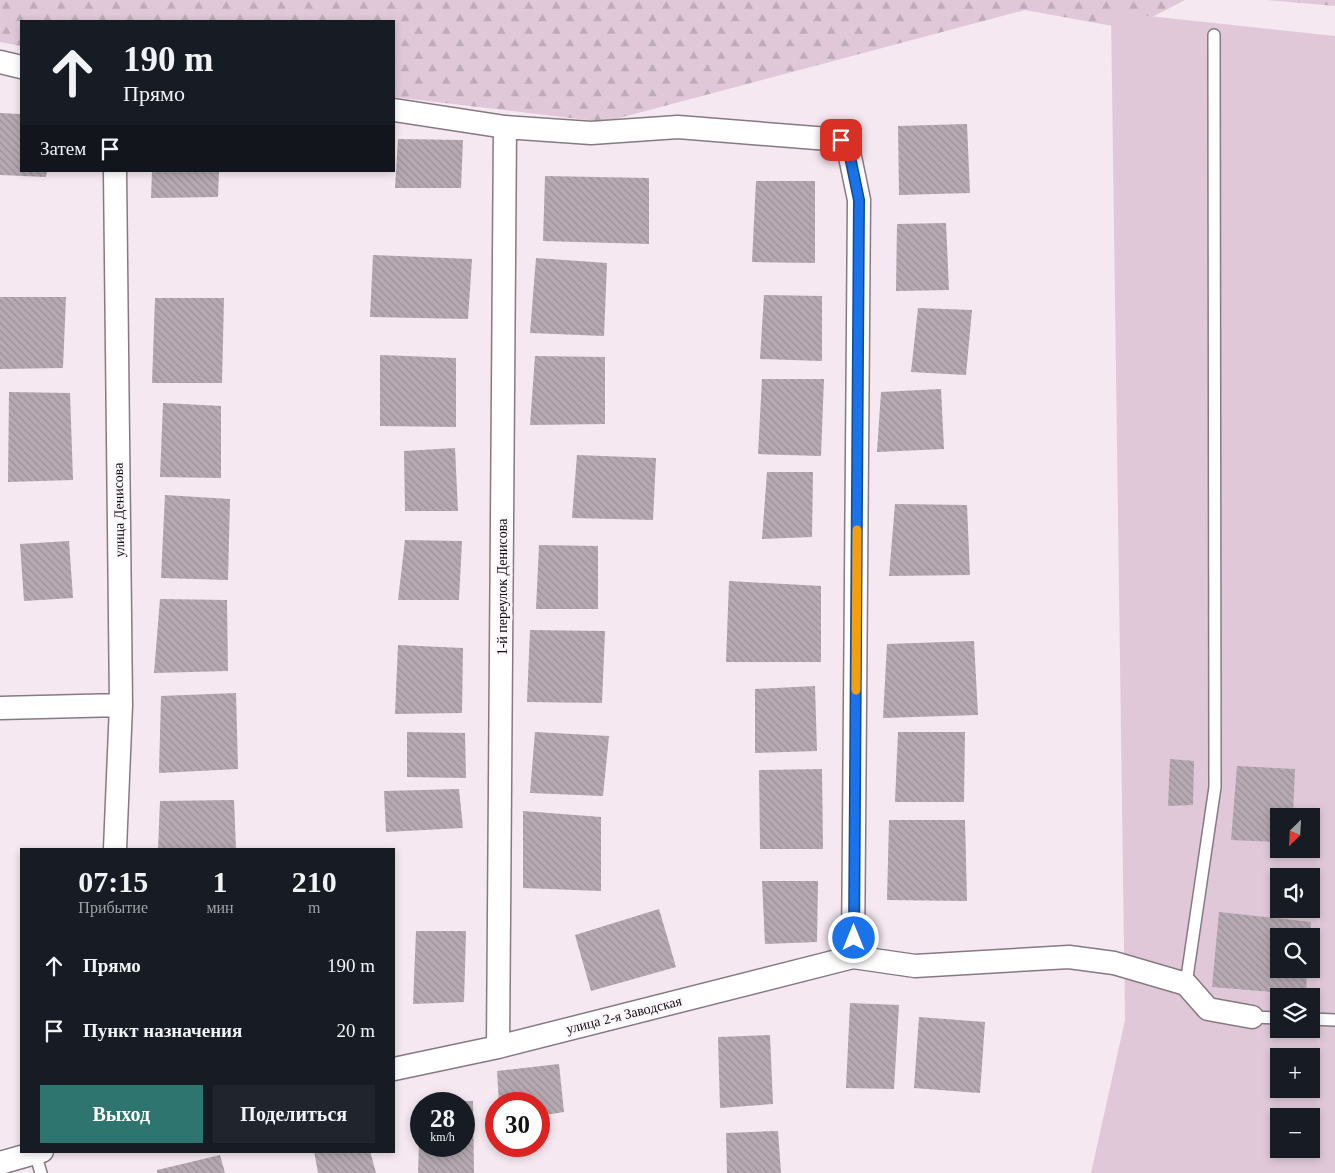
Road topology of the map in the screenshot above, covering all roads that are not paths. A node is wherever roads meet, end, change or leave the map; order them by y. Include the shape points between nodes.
1 (1214, 35) dead end
2 (0, 62) edge
3 (20, 67) edge
4 (395, 110) edge
5 (505, 127) junction
6 (115, 172) edge
7 (121, 705) junction
8 (0, 708) edge
9 (115, 848) edge
10 (854, 958) junction
11 (1186, 984) junction
12 (1252, 1017) joint
13 (1270, 1018) edge
14 (1320, 1019) edge
15 (1335, 1020) edge
16 (498, 1047) junction
17 (395, 1069) edge
18 (39, 1159) edge
19 (0, 1163) edge

1 - 11 lane via 1215,787
2 - 3 street
4 - 5 street
5 - 10 street via 591,133 678,127 841,140 849,152 859,200
5 - 16 street, 1-й переулок Денисова
6 - 7 street, улица Денисова
7 - 8 street
7 - 9 street, улица Денисова
10 - 11 street via 915,966 1069,957 1114,963
10 - 16 street, улица 2-я Заводская
11 - 12 street via 1208,1009
12 - 13 lane
14 - 15 lane
16 - 17 street, улица 2-я Заводская
18 - 19 street

